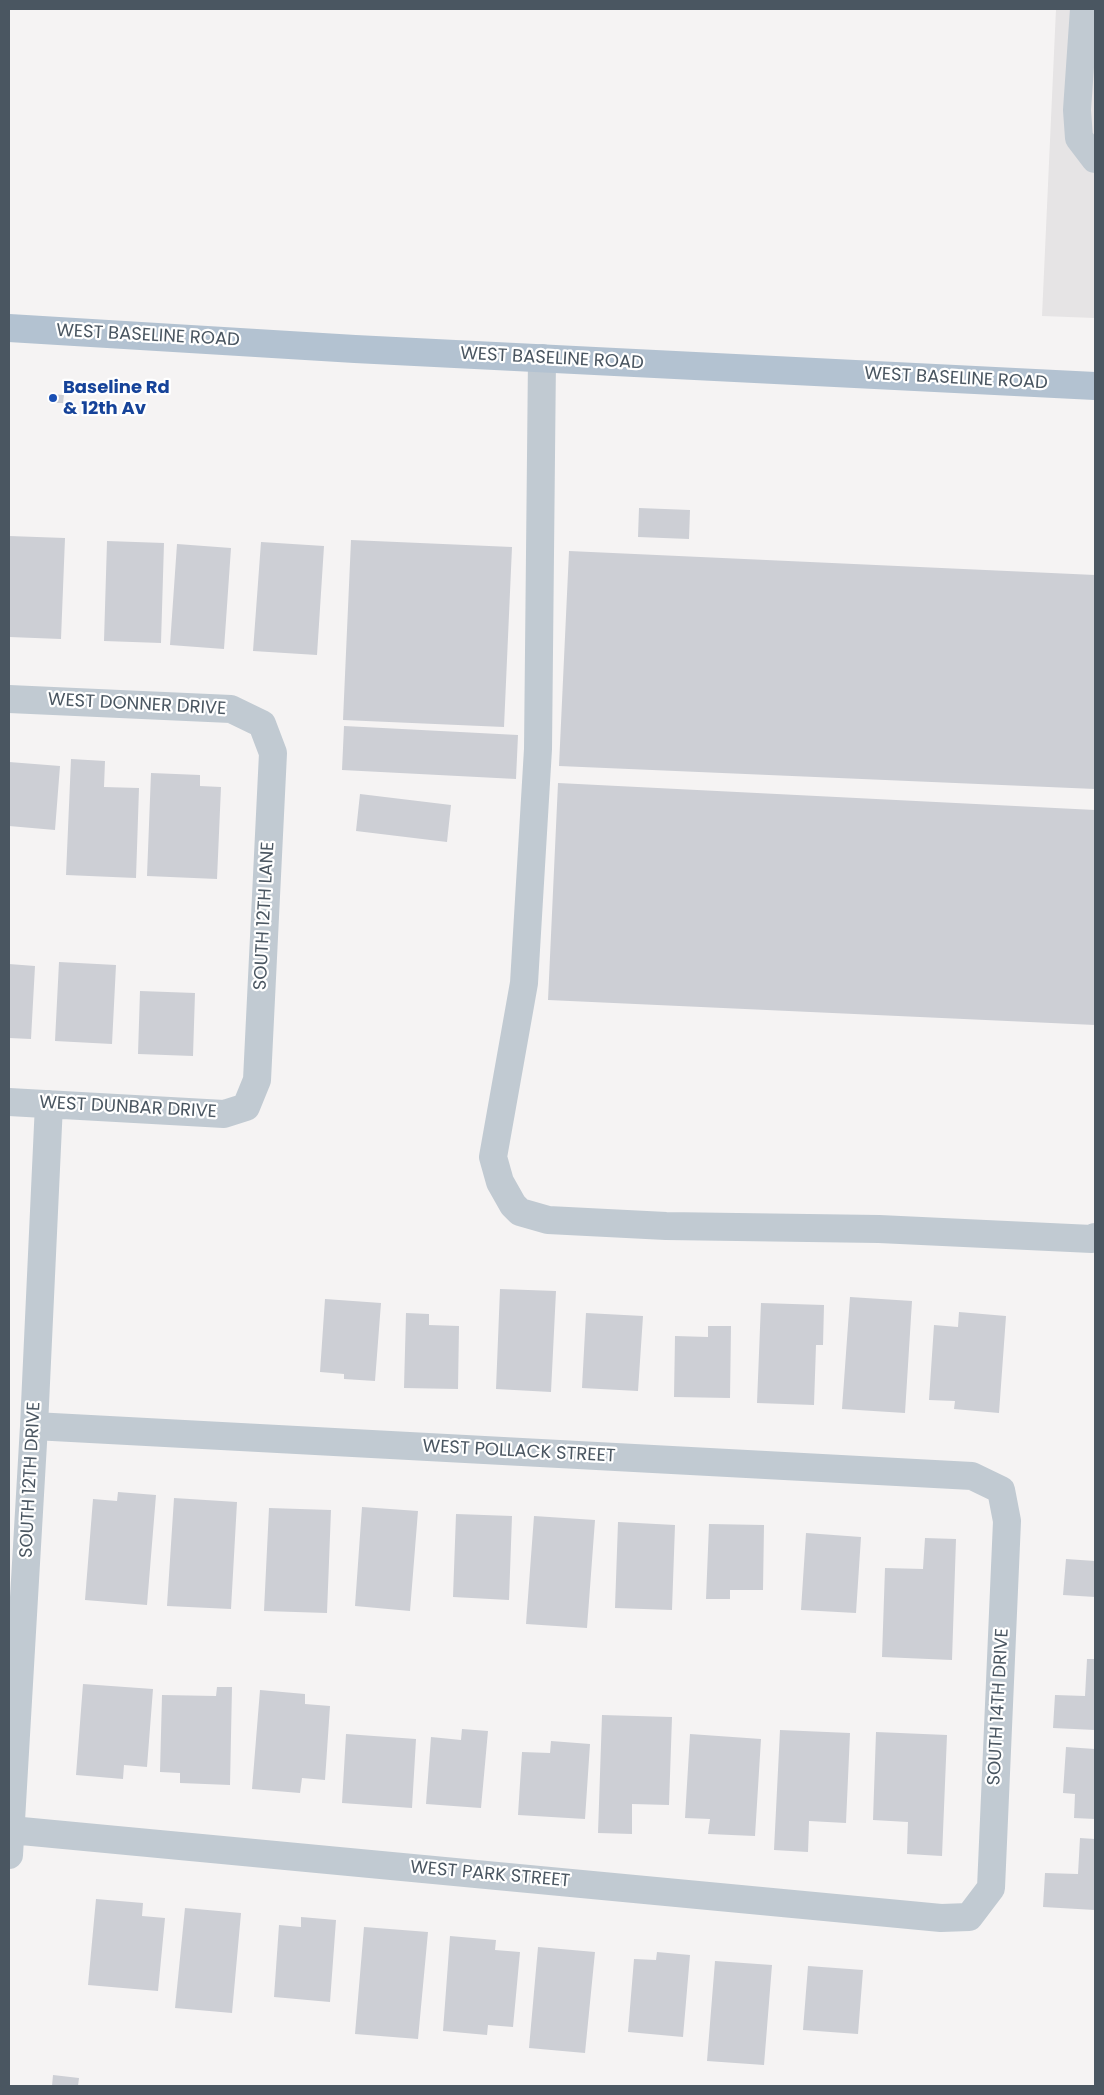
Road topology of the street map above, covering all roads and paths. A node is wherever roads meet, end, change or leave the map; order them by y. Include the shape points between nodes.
1 (1084, 9) edge
2 (1095, 159) edge
3 (9, 328) edge
4 (542, 358) junction
5 (1095, 386) edge
6 (9, 698) edge
7 (262, 724) joint
8 (9, 1102) edge
9 (49, 1104) junction
10 (246, 1107) joint
11 (1095, 1237) edge
12 (34, 1426) junction
13 (1000, 1490) joint
14 (10, 1842) edge
15 (969, 1917) joint

1 - 2 street via 1077,110 1079,138
3 - 4 main road, WEST BASELINE ROAD
4 - 5 main road, WEST BASELINE ROAD
4 - 11 street via 538,749 524,983 493,1157 500,1182 514,1205 520,1212 548,1220 656,1226 879,1229
6 - 7 street, WEST DONNER DRIVE via 231,709
7 - 10 street, SOUTH 12TH LANE via 273,753 258,1080
8 - 9 street, WEST DUNBAR DRIVE
9 - 10 street, WEST DUNBAR DRIVE via 224,1114
9 - 12 street, SOUTH 12TH DRIVE
12 - 13 street, WEST POLLACK STREET via 972,1476
12 - 14 street, SOUTH 12TH DRIVE
13 - 15 street, SOUTH 14TH DRIVE via 1008,1522 991,1888
14 - 15 street, WEST PARK STREET via 941,1918

